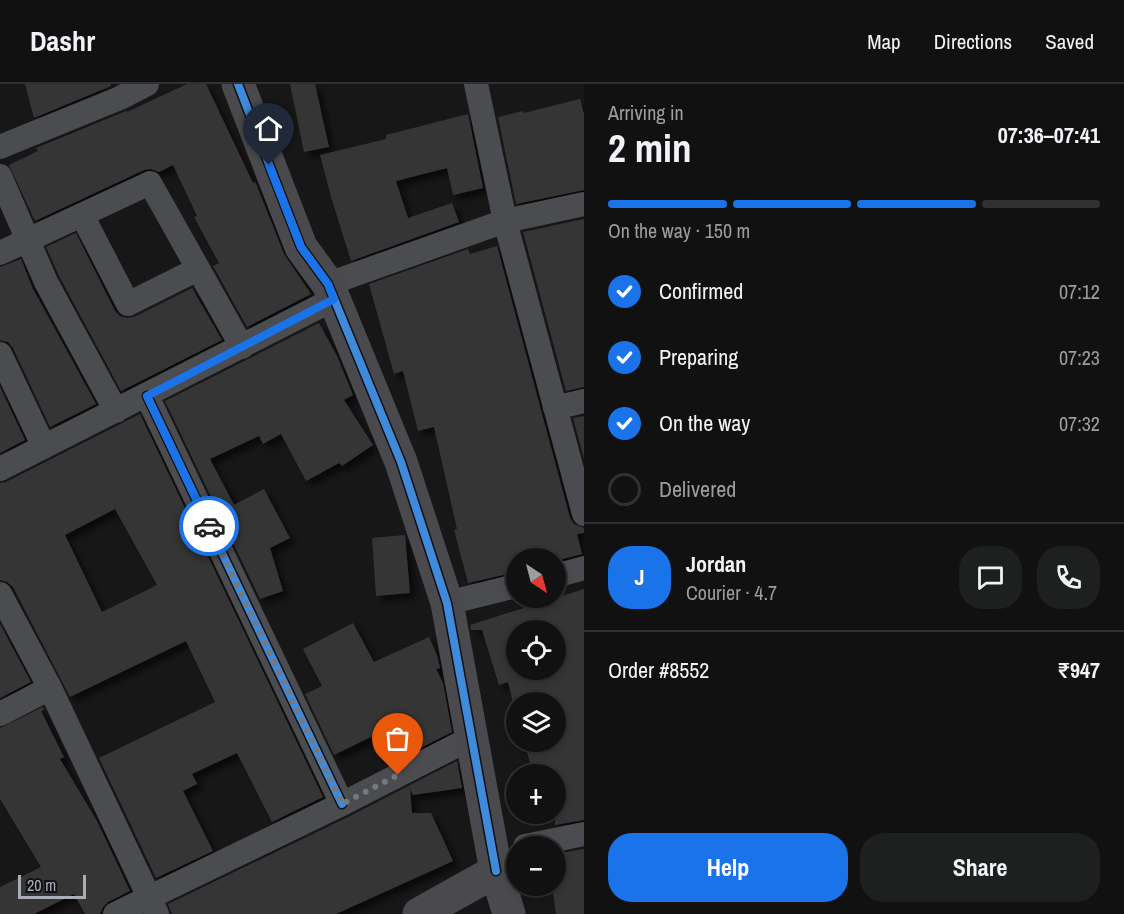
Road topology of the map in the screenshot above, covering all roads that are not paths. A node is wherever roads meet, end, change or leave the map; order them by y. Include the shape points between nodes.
1 (147, 84) edge
2 (238, 84) edge
3 (476, 84) edge
4 (0, 147) edge
5 (0, 177) edge
6 (584, 204) edge
7 (82, 214) junction
8 (505, 221) junction
9 (28, 240) junction
10 (0, 253) edge
11 (198, 269) junction
12 (331, 291) junction
13 (242, 347) junction
14 (0, 354) edge
15 (147, 396) junction
16 (584, 401) edge
17 (555, 408) junction
18 (116, 411) junction
19 (44, 447) junction
20 (0, 469) edge
21 (584, 514) edge
22 (584, 568) edge
23 (566, 573) edge
24 (506, 588) edge
25 (0, 594) edge
26 (447, 603) junction
27 (50, 688) junction
28 (0, 714) edge
29 (473, 737) junction
30 (342, 804) junction
31 (584, 834) edge
32 (566, 838) edge
33 (502, 857) edge
34 (153, 906) edge
35 (115, 914) edge
36 (419, 914) edge
37 (509, 914) edge

1 - 4 street
2 - 12 street via 301,247
3 - 8 street
5 - 9 street
6 - 8 street
7 - 9 street
7 - 11 street via 150,183
7 - 11 street via 128,304
8 - 12 street
8 - 17 street
9 - 10 street
9 - 18 street via 46,282
11 - 13 street
12 - 13 street
12 - 26 street via 401,462
13 - 15 street
14 - 19 street
15 - 18 street
15 - 30 street
16 - 17 street
17 - 21 street
18 - 19 street
19 - 20 street
22 - 23 street
24 - 26 street
25 - 27 street
26 - 29 street
27 - 28 street
27 - 34 street
29 - 30 street
29 - 33 street via 481,792
30 - 34 street
31 - 32 street
33 - 36 street
33 - 37 street
34 - 35 street

